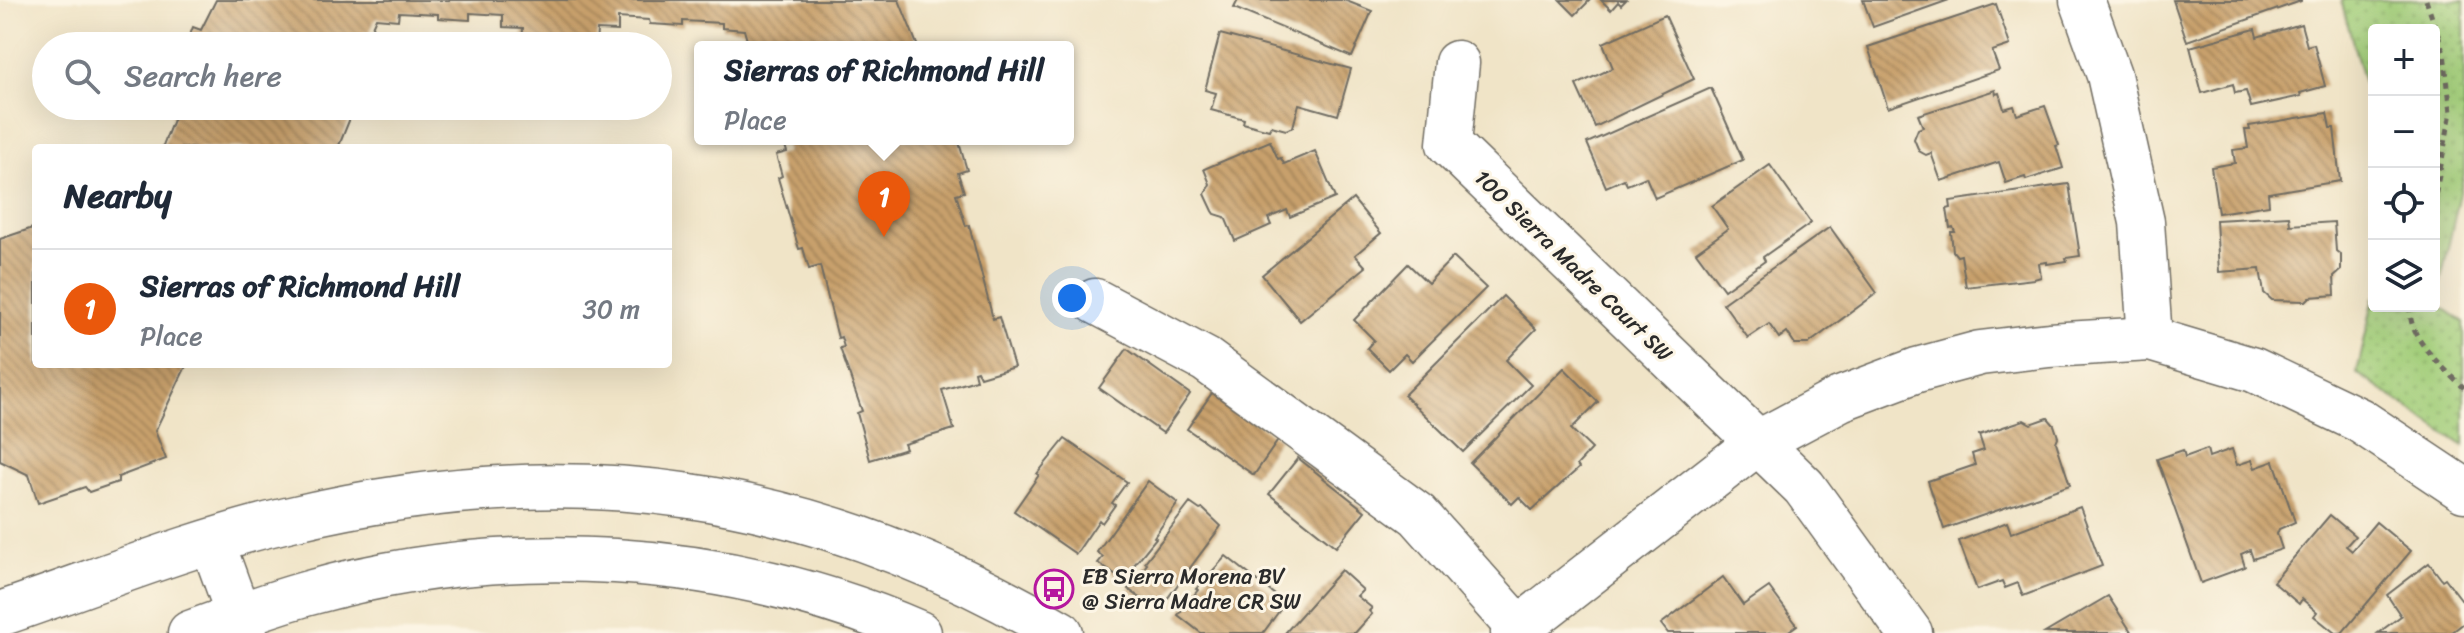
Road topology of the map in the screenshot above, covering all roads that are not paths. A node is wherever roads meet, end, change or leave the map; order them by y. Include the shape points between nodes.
1 (2082, 0) edge
2 (1457, 63) dead end
3 (1095, 301) dead end
4 (2150, 339) junction
5 (1757, 443) junction
6 (2464, 490) edge
7 (212, 542) junction
8 (0, 614) edge
9 (242, 624) edge
10 (1519, 631) edge
11 (190, 633) edge
12 (919, 633) edge
13 (1061, 633) edge
14 (1910, 633) edge

1 - 4 street via 2109,75 2142,222
2 - 5 street, 100 Sierra Madre Court SW via 1449,144
3 - 10 street via 1206,360 1418,515
4 - 5 street via 1980,353 1840,399
4 - 6 street via 2254,370 2359,420
5 - 10 street
5 - 14 street via 1804,487
7 - 8 street
7 - 9 street
7 - 13 street via 285,521 431,493 600,487 684,493 780,513 886,547 963,579
9 - 11 street
9 - 12 street via 305,593 374,577 520,560 596,560 672,566 775,584

